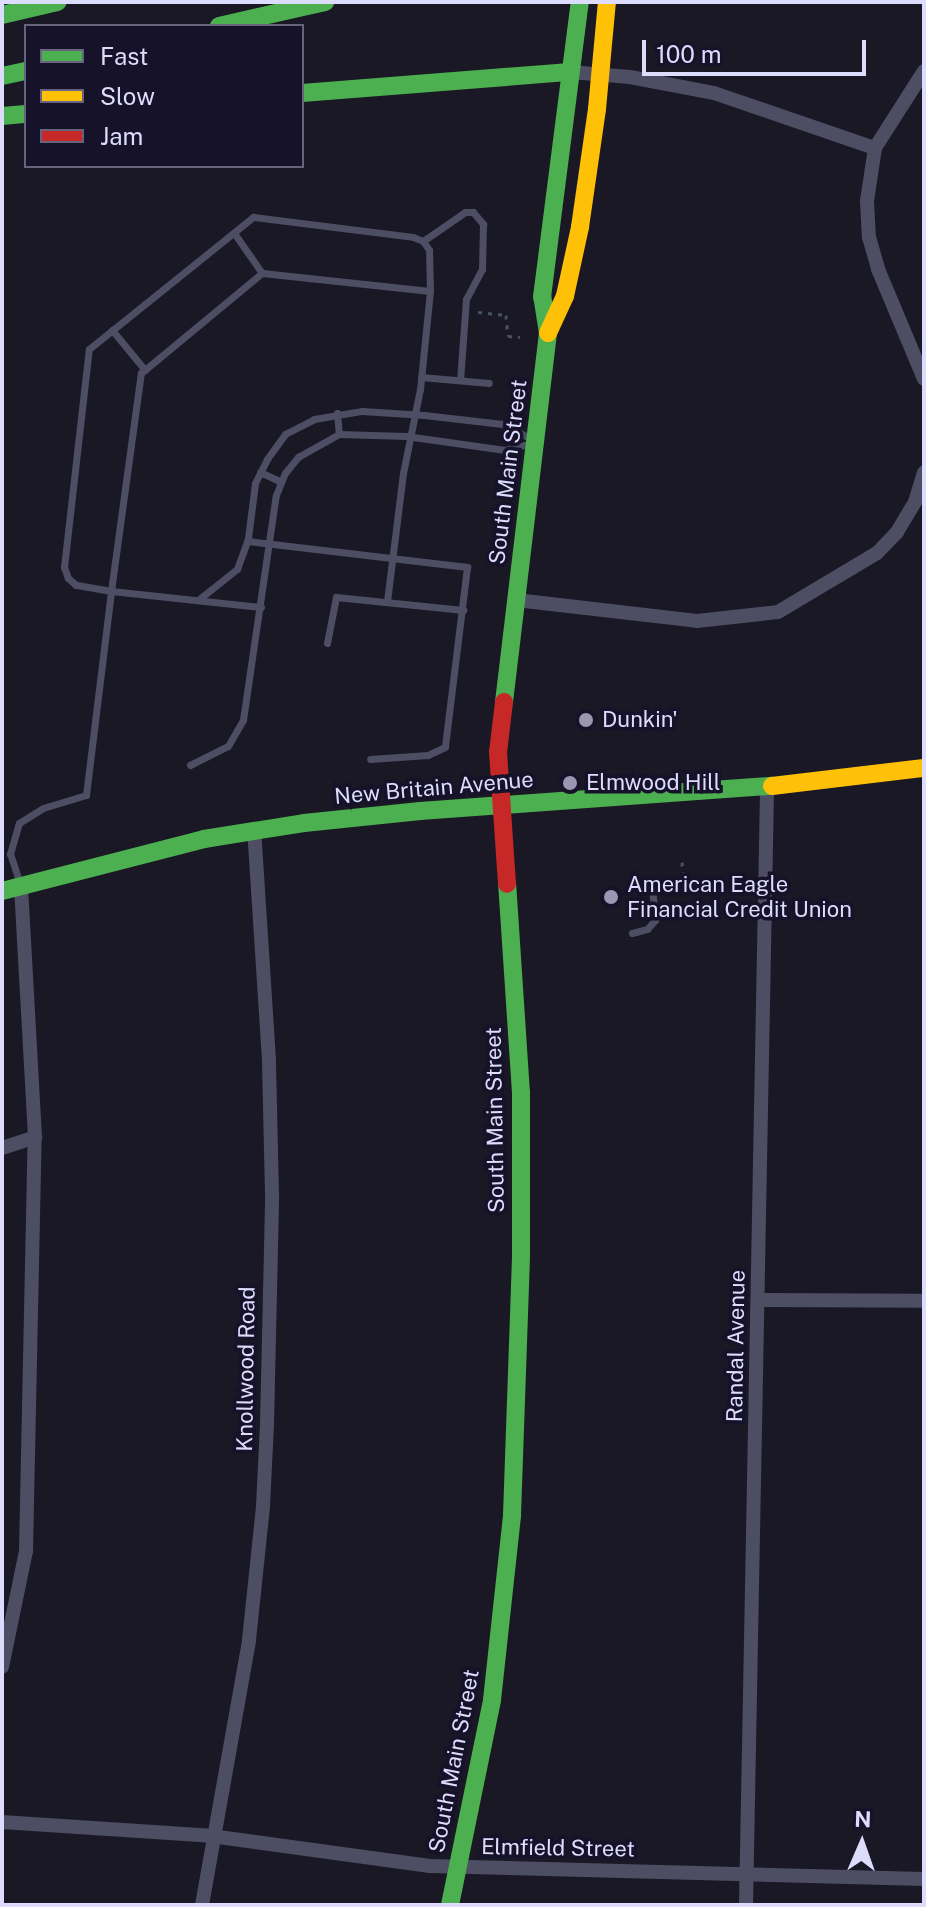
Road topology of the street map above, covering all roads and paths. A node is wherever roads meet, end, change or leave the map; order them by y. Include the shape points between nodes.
1 (58, 2) edge
2 (325, 2) edge
3 (580, 2) edge
4 (607, 2) edge
5 (2, 15) edge
6 (228, 24) edge
7 (24, 71) edge
8 (924, 71) edge
9 (570, 72) junction
10 (601, 73) junction
11 (2, 76) edge
12 (304, 93) edge
13 (24, 114) edge
14 (2, 116) edge
15 (560, 147) junction
16 (875, 148) junction
17 (592, 151) junction
18 (551, 223) junction
19 (580, 227) junction
20 (234, 233) junction
21 (423, 241) junction
22 (262, 273) junction
23 (430, 291) junction
24 (478, 312) dead end
25 (112, 330) junction
26 (548, 333) junction
27 (520, 337) dead end
28 (145, 370) junction
29 (421, 377) junction
30 (924, 379) edge
31 (460, 380) junction
32 (489, 383) dead end
33 (337, 413) junction
34 (415, 415) junction
35 (339, 434) junction
36 (411, 437) junction
37 (537, 441) junction
38 (260, 472) junction
39 (924, 472) edge
40 (281, 482) junction
41 (247, 541) junction
42 (269, 544) junction
43 (391, 560) junction
44 (111, 591) junction
45 (198, 600) junction
46 (516, 600) junction
47 (387, 602) junction
48 (261, 607) junction
49 (463, 610) junction
50 (327, 643) dead end
51 (370, 759) dead end
52 (190, 765) dead end
53 (924, 768) edge
54 (767, 788) junction
55 (499, 806) junction
56 (254, 830) junction
57 (682, 862) dead end
58 (683, 874) dead end
59 (652, 882) dead end
60 (21, 886) junction
61 (2, 891) edge
62 (632, 933) dead end
63 (35, 1137) junction
64 (2, 1148) edge
65 (760, 1300) junction
66 (924, 1301) edge
67 (2, 1667) edge
68 (2, 1822) edge
69 (211, 1836) junction
70 (458, 1868) junction
71 (747, 1875) junction
72 (924, 1879) edge
73 (202, 1905) edge
74 (450, 1905) edge
75 (746, 1905) edge

1 - 5 main road
2 - 6 main road
3 - 9 main road, South Main Street
4 - 10 main road, South Main Street
7 - 11 main road
8 - 16 street
9 - 10 street
9 - 12 main road
9 - 15 main road, South Main Street
10 - 16 street via 714,93
10 - 17 main road, South Main Street
13 - 14 main road
15 - 17 main road
15 - 18 main road, South Main Street
16 - 30 street via 867,201 869,237
17 - 19 main road, South Main Street
18 - 19 main road
18 - 26 main road, South Main Street via 542,303
19 - 26 main road, South Main Street via 565,296
20 - 21 lane via 253,217
20 - 22 lane
20 - 25 lane
21 - 23 lane via 429,250
21 - 31 lane via 465,212 473,212 483,224 482,269 466,299
22 - 23 lane
22 - 28 lane
23 - 29 lane
24 - 27 path via 506,315 508,336
25 - 28 lane
25 - 44 lane via 89,349 64,567 76,585
26 - 37 main road, South Main Street
28 - 44 lane
29 - 31 lane
29 - 34 lane
31 - 32 lane
33 - 34 lane
33 - 35 lane
33 - 38 lane via 285,434
34 - 36 lane
34 - 37 lane via 502,424
35 - 36 lane
35 - 40 lane via 298,457
36 - 37 lane via 505,450
36 - 43 lane
37 - 46 main road, South Main Street
38 - 40 lane
38 - 41 lane
39 - 46 street via 915,502 877,553 778,612 697,621
40 - 42 lane
41 - 42 lane
41 - 45 lane via 237,569
42 - 43 lane
42 - 48 lane
43 - 47 lane
43 - 49 lane via 467,567
44 - 45 lane
44 - 60 lane via 86,795 43,808 19,823 10,854
45 - 48 lane
46 - 55 main road, South Main Street via 498,752
47 - 49 lane
47 - 50 lane via 336,597
48 - 52 lane via 243,720 228,746
49 - 51 lane via 445,747 428,755
53 - 54 main road, New Britain Avenue
54 - 55 main road, New Britain Avenue
54 - 65 street, Randal Avenue
55 - 56 main road, New Britain Avenue
55 - 70 main road, South Main Street via 521,1093 513,1500 495,1675
56 - 60 main road, New Britain Avenue
56 - 69 street, Knollwood Road via 272,1195 267,1424 249,1640
57 - 58 path
59 - 62 lane via 655,920
60 - 61 main road, New Britain Avenue
60 - 63 street
63 - 64 street
63 - 67 street via 26,1551
65 - 66 street
65 - 71 street, Randal Avenue
68 - 69 street, Elmfield Street
69 - 70 street, Elmfield Street
69 - 73 street, Knollwood Road
70 - 71 street, Elmfield Street
70 - 74 main road, South Main Street
71 - 72 street, Elmfield Street
71 - 75 street, Randal Avenue

